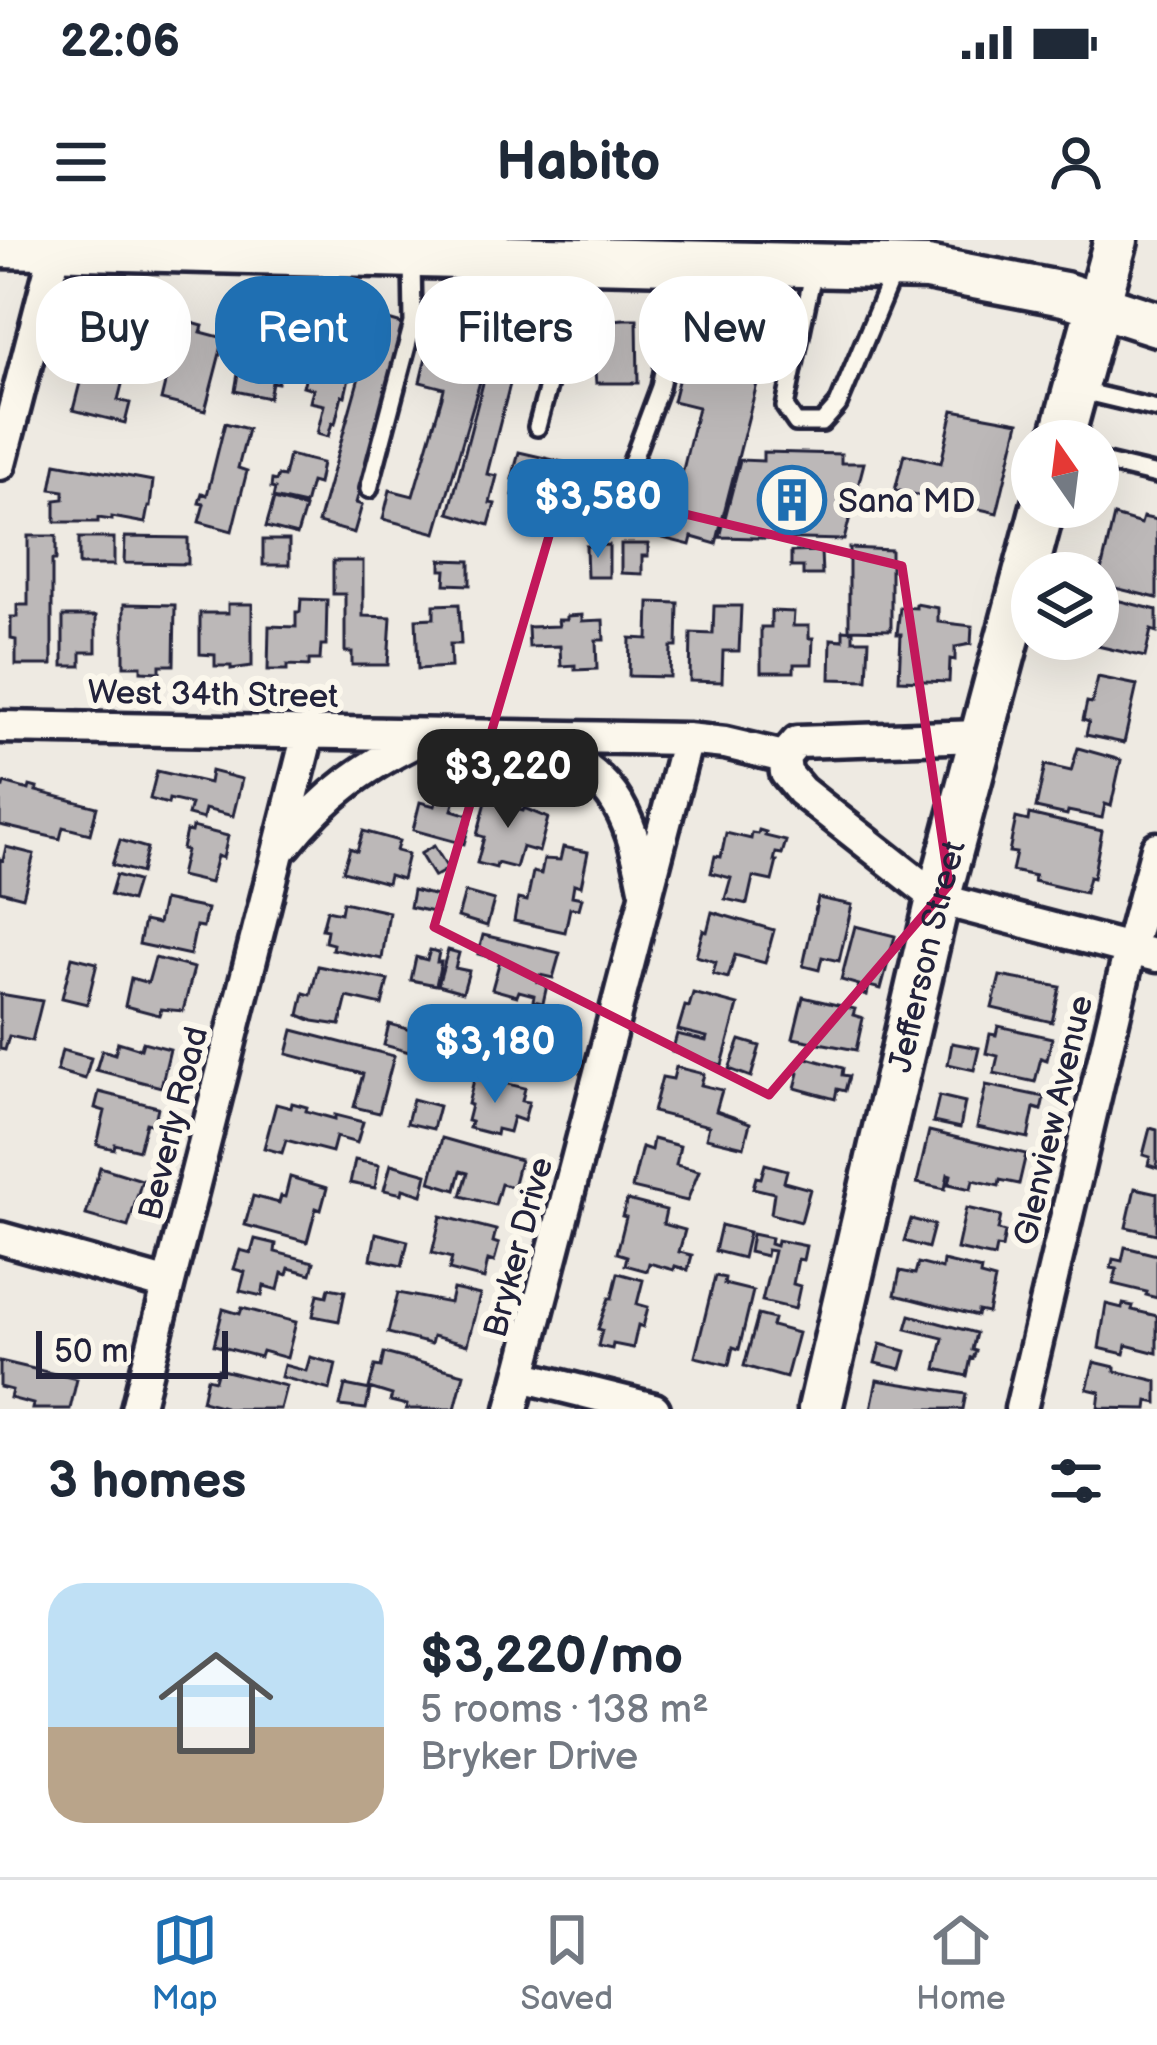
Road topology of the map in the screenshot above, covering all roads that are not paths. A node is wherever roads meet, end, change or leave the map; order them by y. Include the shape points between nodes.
1 (1117, 240) edge
2 (0, 246) edge
3 (56, 248) junction
4 (697, 255) edge
5 (412, 256) junction
6 (572, 260) junction
7 (815, 266) junction
8 (896, 268) junction
9 (1098, 304) junction
10 (1157, 323) edge
11 (1074, 389) junction
12 (1157, 409) edge
13 (1066, 420) edge
14 (536, 428) dead end
15 (0, 464) edge
16 (1119, 466) edge
17 (1157, 475) edge
18 (369, 489) dead end
19 (617, 502) dead end
20 (1036, 528) edge
21 (0, 727) edge
22 (309, 730) junction
23 (432, 733) junction
24 (502, 734) junction
25 (980, 736) junction
26 (687, 739) junction
27 (784, 757) junction
28 (1157, 848) edge
29 (277, 855) junction
30 (646, 893) junction
31 (938, 899) junction
32 (1143, 953) edge
33 (0, 1238) edge
34 (168, 1285) junction
35 (520, 1376) junction
36 (137, 1409) edge
37 (512, 1409) edge
38 (654, 1409) edge
39 (820, 1409) edge
40 (1021, 1409) edge

1 - 9 main road
2 - 3 main road
3 - 5 main road
3 - 15 street
4 - 6 main road
4 - 7 main road
4 - 19 lane
5 - 6 main road
5 - 18 lane via 413,323
6 - 14 lane via 564,327
7 - 8 main road
7 - 8 lane via 785,407 796,423 822,424 838,405
8 - 9 main road
9 - 10 main road
9 - 11 main road
11 - 12 lane
11 - 13 main road
16 - 17 lane
20 - 25 main road, Jefferson Street
21 - 22 street, West 34th Street
22 - 23 street, West 34th Street
22 - 29 street, Beverly Road
23 - 24 street, West 34th Street
23 - 29 street, Beverly Road via 340,785
24 - 26 street, West 34th Street
24 - 30 street, Bryker Drive via 564,754 596,775 621,806
25 - 27 street via 797,742
25 - 31 main road, Jefferson Street
26 - 27 street, West 34th Street
26 - 30 street, Bryker Drive
27 - 31 street via 800,791
28 - 32 street, Glenview Avenue
29 - 34 street, Beverly Road
30 - 35 street, Bryker Drive
31 - 32 street
31 - 39 main road, Jefferson Street
32 - 40 street, Glenview Avenue
33 - 34 street
34 - 36 street, Beverly Road
35 - 37 street, Bryker Drive
35 - 38 street

